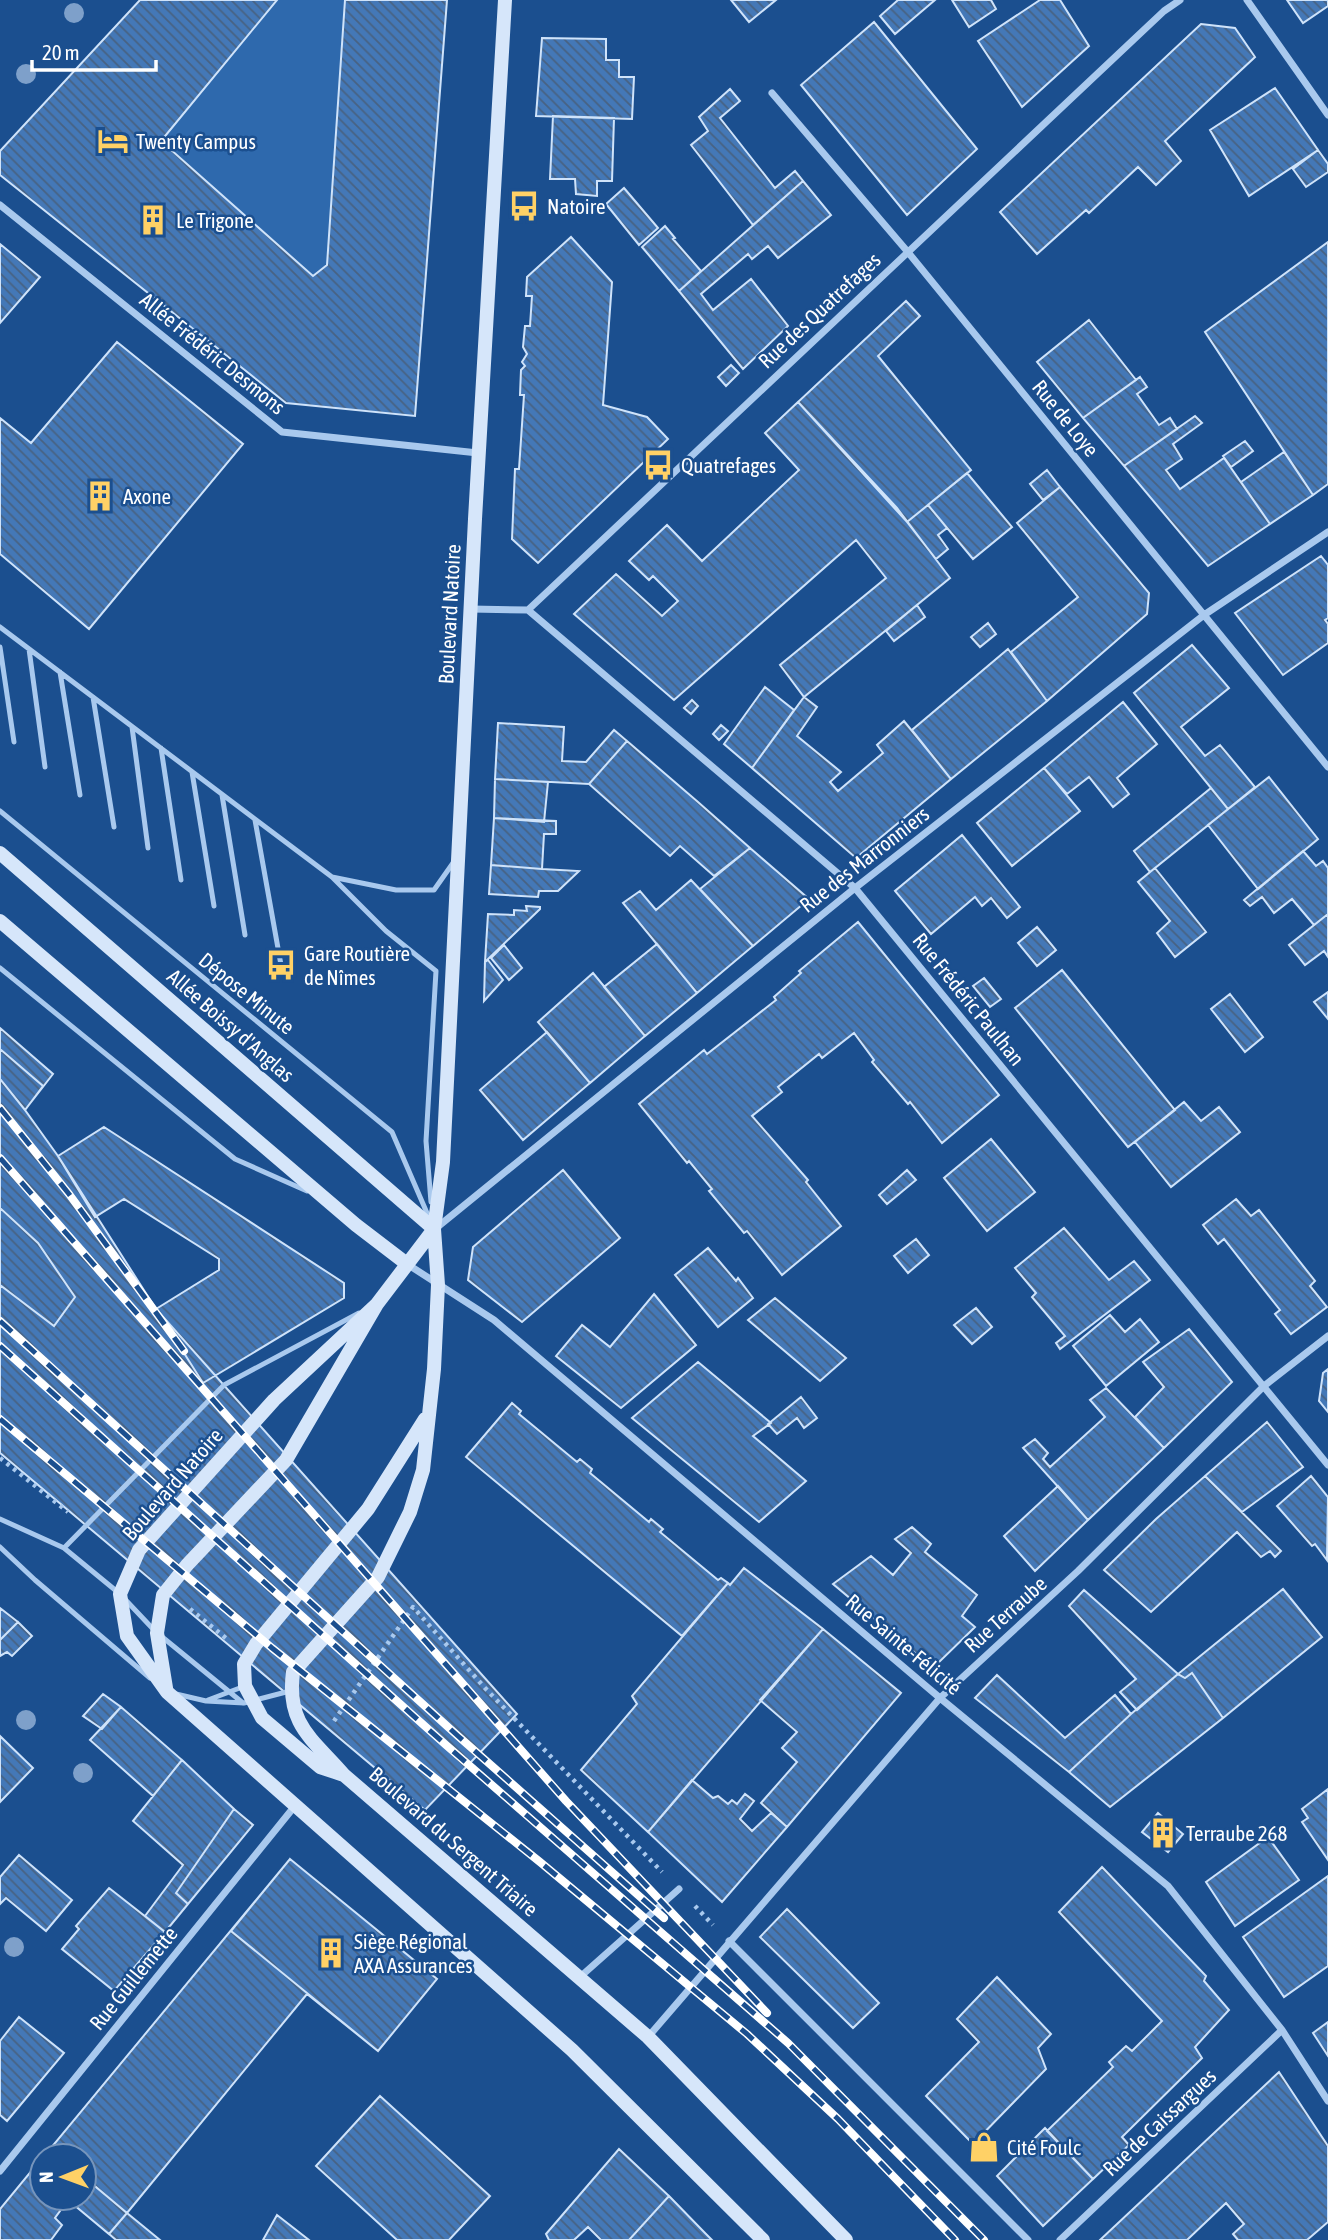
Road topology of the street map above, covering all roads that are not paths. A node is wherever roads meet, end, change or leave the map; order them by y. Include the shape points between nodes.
1 (505, 0) edge
2 (1180, 0) edge
3 (1247, 0) edge
4 (772, 93) dead end
5 (1328, 115) edge
6 (0, 205) edge
7 (907, 251) junction
8 (478, 453) junction
9 (1328, 532) edge
10 (470, 608) junction
11 (528, 610) junction
12 (1203, 615) junction
13 (0, 627) edge
14 (0, 647) edge
15 (29, 649) junction
16 (60, 672) junction
17 (93, 697) junction
18 (132, 727) junction
19 (15, 742) dead end
20 (160, 748) junction
21 (45, 767) dead end
22 (1328, 768) edge
23 (192, 772) junction
24 (80, 795) dead end
25 (222, 795) junction
26 (0, 811) edge
27 (255, 820) junction
28 (114, 827) dead end
29 (148, 848) dead end
30 (0, 853) edge
31 (458, 856) junction
32 (332, 877) junction
33 (181, 880) dead end
34 (855, 888) junction
35 (214, 906) dead end
36 (0, 920) edge
37 (245, 936) dead end
38 (281, 965) dead end
39 (0, 968) edge
40 (326, 1199) junction
41 (434, 1229) junction
42 (407, 1264) junction
43 (438, 1285) junction
44 (377, 1304) junction
45 (1328, 1336) edge
46 (1264, 1386) junction
47 (428, 1415) junction
48 (1328, 1465) edge
49 (0, 1519) edge
50 (0, 1547) edge
51 (65, 1548) junction
52 (120, 1594) junction
53 (157, 1633) junction
54 (245, 1686) junction
55 (290, 1690) junction
56 (167, 1692) junction
57 (230, 1692) junction
58 (940, 1698) junction
59 (205, 1701) junction
60 (248, 1702) junction
61 (344, 1775) junction
62 (294, 1807) junction
63 (678, 1889) road end
64 (729, 1941) junction
65 (580, 1977) junction
66 (1282, 2030) junction
67 (648, 2037) junction
68 (1328, 2101) edge
69 (0, 2171) edge
70 (763, 2240) edge
71 (846, 2240) edge
72 (1028, 2240) edge
73 (1060, 2240) edge

1 - 8 main road, Boulevard Natoire
2 - 7 street, Rue des Quatrefages
3 - 5 street
4 - 7 street, Rue de Loye
6 - 8 street, Allée Frédéric Desmons via 282,432
7 - 11 street, Rue des Quatrefages
7 - 12 street, Rue de Loye
8 - 10 main road, Boulevard Natoire
9 - 12 street, Rue des Marronniers
10 - 11 street
10 - 31 main road, Boulevard Natoire
11 - 34 street, Rue Frédéric Paulhan
12 - 22 street, Rue de Loye
12 - 34 street, Rue des Marronniers
13 - 15 lane
14 - 19 lane
15 - 16 lane
15 - 21 lane
16 - 17 lane
16 - 24 lane
17 - 18 lane
17 - 28 lane
18 - 20 lane
18 - 29 lane
20 - 23 lane
20 - 33 lane
23 - 25 lane
23 - 35 lane
25 - 27 lane
25 - 37 lane
26 - 41 lane, Dépose Minute via 392,1132
27 - 32 lane
27 - 38 lane
30 - 41 main road, Allée Boissy d'Anglas
31 - 32 lane via 433,890 396,890
31 - 41 main road, Boulevard Natoire via 443,1162
32 - 41 lane, Boulevard Natoire via 387,932 436,971 426,1141
34 - 41 street, Rue des Marronniers
34 - 46 street, Rue Frédéric Paulhan
36 - 40 main road
39 - 40 lane via 235,1159
40 - 42 main road
41 - 42 main road, Boulevard Natoire
41 - 43 main road, Boulevard Natoire
42 - 43 street, Rue Sainte-Félicité
42 - 44 main road, Boulevard Natoire
43 - 47 main road, Boulevard Natoire
43 - 58 street, Rue Sainte-Félicité via 494,1320
44 - 51 lane via 223,1385
44 - 52 main road, Boulevard Natoire via 274,1400 139,1550
44 - 53 main road, Boulevard Natoire via 286,1460 163,1595
45 - 46 street, Rue Terraube
46 - 48 street, Rue Frédéric Paulhan
46 - 58 street, Rue Terraube via 1078,1571
47 - 54 main road, Boulevard Natoire via 368,1509 256,1644 244,1664
47 - 55 main road via 423,1470 410,1512 382,1570 293,1672
49 - 51 lane
50 - 56 lane
51 - 52 lane
52 - 53 lane
52 - 56 main road via 127,1636
53 - 56 main road, Boulevard Natoire
53 - 57 lane
54 - 57 lane
54 - 60 main road
55 - 60 lane
55 - 61 main road via 299,1725
56 - 59 lane
56 - 62 main road
57 - 59 lane
57 - 60 lane
58 - 64 street, Rue Terraube
58 - 66 street, Rue Sainte-Félicité via 1168,1886
59 - 60 lane
60 - 61 main road, Boulevard du Sergent Triaire via 320,1766
61 - 65 main road, Boulevard du Sergent Triaire
62 - 69 street, Rue Guillemette
62 - 70 main road via 572,2050
63 - 65 street
64 - 67 street, Rue Terraube
64 - 72 street
65 - 67 main road, Boulevard du Sergent Triaire
66 - 68 street, Rue Sainte-Félicité
66 - 73 street, Rue de Caissargues
67 - 71 main road, Boulevard du Sergent Triaire

